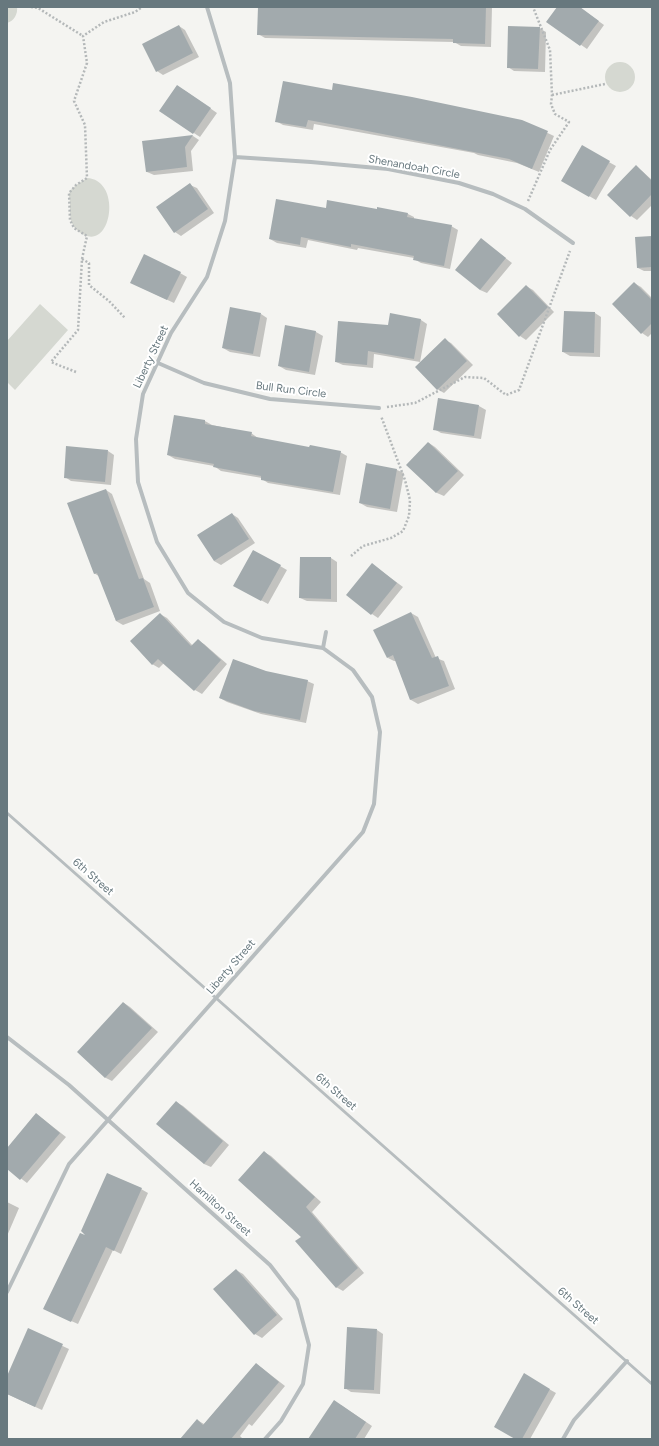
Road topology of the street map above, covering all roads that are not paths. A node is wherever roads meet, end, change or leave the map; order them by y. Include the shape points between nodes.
1 (207, 7) edge
2 (235, 157) junction
3 (573, 243) road end
4 (158, 363) junction
5 (379, 408) road end
6 (326, 632) dead end
7 (323, 648) junction
8 (7, 813) edge
9 (216, 998) junction
10 (7, 1037) edge
11 (108, 1120) junction
12 (7, 1292) edge
13 (627, 1362) junction
14 (652, 1384) edge
15 (265, 1439) edge
16 (563, 1439) edge

1 - 2 street, Liberty Street via 230,83
2 - 3 street, Shenandoah Circle via 388,169 458,183 493,194 525,209
2 - 4 street, Liberty Street via 225,221 207,277 171,333
4 - 5 street, Bull Run Circle via 204,383 270,398
4 - 7 street, Liberty Street via 143,394 136,439 138,482 157,542 188,593 224,622 262,638
6 - 7 street
7 - 9 street, Liberty Street via 353,670 372,696 380,732 374,804 363,832
8 - 9 lane, 6th Street
9 - 11 street, Liberty Street
9 - 13 lane, 6th Street
10 - 11 street, Hamilton Street via 69,1085
11 - 12 street, Liberty Street via 69,1164
11 - 15 street, Hamilton Street via 270,1265 297,1300 309,1345 303,1384 281,1422
13 - 14 lane, 6th Street
13 - 16 street via 574,1420

